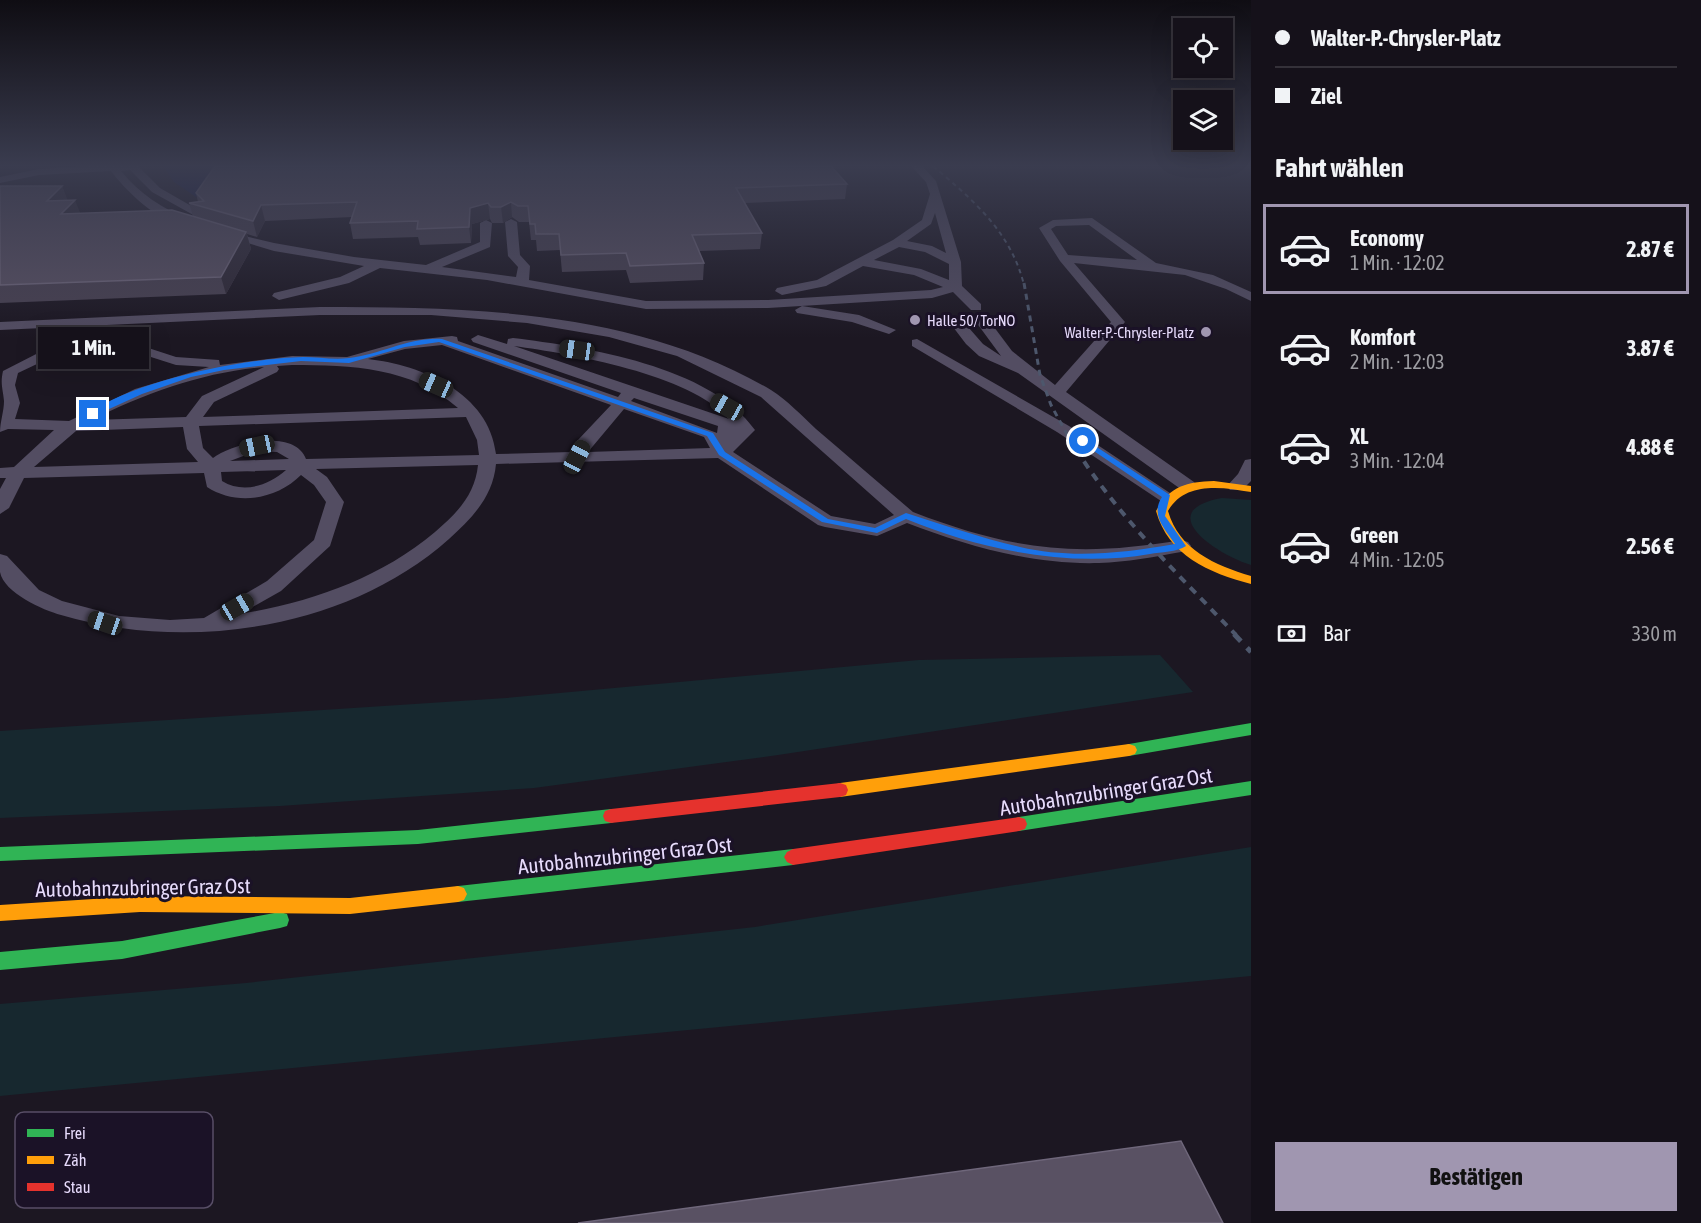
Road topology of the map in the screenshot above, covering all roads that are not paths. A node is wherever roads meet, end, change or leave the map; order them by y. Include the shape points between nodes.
1 (190, 223) edge
2 (222, 223) edge
3 (486, 223) edge
4 (511, 223) edge
5 (925, 223) edge
6 (943, 223) edge
7 (1053, 223) edge
8 (1095, 223) edge
9 (897, 243) junction
10 (486, 244) junction
11 (391, 256) junction
12 (1064, 258) junction
13 (446, 262) junction
14 (864, 262) junction
15 (954, 262) junction
16 (378, 264) junction
17 (1155, 268) junction
18 (427, 270) junction
19 (488, 272) junction
20 (523, 277) junction
21 (956, 287) junction
22 (279, 296) dead end
23 (1251, 297) edge
24 (766, 298) junction
25 (950, 302) dead end
26 (976, 307) dead end
27 (983, 322) dead end
28 (957, 323) dead end
29 (0, 326) edge
30 (889, 330) dead end
31 (873, 338) dead end
32 (478, 339) junction
33 (440, 340) junction
34 (910, 347) dead end
35 (301, 359) junction
36 (349, 360) junction
37 (241, 365) junction
38 (1024, 370) junction
39 (1056, 394) junction
40 (626, 397) junction
41 (471, 411) junction
42 (93, 414) junction
43 (190, 423) junction
44 (2, 425) edge
45 (74, 426) junction
46 (722, 453) junction
47 (577, 457) junction
48 (490, 459) junction
49 (1251, 464) edge
50 (298, 465) junction
51 (213, 468) junction
52 (9, 473) edge
53 (1188, 486) junction
54 (1243, 487) edge
55 (1167, 497) junction
56 (0, 508) edge
57 (906, 516) junction
58 (1181, 546) junction
59 (0, 560) edge
60 (1235, 575) junction
61 (1251, 580) edge
62 (1251, 593) edge
63 (200, 628) junction
64 (1251, 729) edge
65 (1251, 788) edge
66 (0, 854) edge
67 (350, 906) junction
68 (0, 913) edge
69 (0, 961) edge

1 - 16 lane via 274,247
2 - 11 lane via 287,240
3 - 10 lane
4 - 20 lane via 514,256 524,266
5 - 9 lane
6 - 15 lane
7 - 12 lane via 1045,228
8 - 17 lane
9 - 14 lane
9 - 15 lane via 928,249
10 - 13 lane
10 - 19 lane
11 - 13 lane
11 - 16 lane
12 - 17 lane
12 - 39 lane via 1118,322
13 - 18 lane
13 - 19 lane
14 - 21 lane via 917,272
14 - 24 lane via 821,283
15 - 21 lane
16 - 18 lane
16 - 22 lane via 344,280
17 - 23 lane via 1211,276
18 - 19 lane
19 - 20 lane
20 - 24 lane via 646,305
21 - 24 lane via 932,294
21 - 25 lane via 949,296
21 - 26 lane
24 - 30 lane
24 - 31 lane
27 - 38 lane
28 - 38 lane via 990,359
29 - 57 lane via 320,311 431,311 527,319 610,333 682,353 767,394
32 - 33 lane
32 - 40 lane
32 - 46 lane via 577,350 676,379 727,407 747,430
33 - 36 lane
33 - 40 lane
34 - 55 lane via 958,368 1063,429
35 - 36 lane
35 - 37 lane
35 - 43 lane via 253,376 208,399
36 - 41 lane via 406,371 451,392
37 - 42 lane via 140,392
37 - 44 lane via 177,361 125,345 64,347 35,357 12,371 7,385 12,403
38 - 39 lane
39 - 53 lane
40 - 46 lane via 727,424
40 - 47 lane
41 - 43 lane
41 - 48 lane via 481,421
42 - 44 lane
42 - 45 lane
43 - 45 lane
43 - 51 lane via 195,449
44 - 45 lane
45 - 52 lane
46 - 47 lane
46 - 57 lane via 825,521 877,530
47 - 48 lane
48 - 50 lane
48 - 63 lane via 476,501 437,543 373,583 291,613
49 - 54 lane
50 - 51 lane
50 - 51 lane via 280,484 244,493 220,489 210,476
50 - 63 lane via 321,481 335,502 323,542 274,586
51 - 52 lane
52 - 56 lane
53 - 54 main road via 1212,483
53 - 55 main road
55 - 58 main road via 1161,516
57 - 58 lane via 1011,548 1052,554 1127,555
58 - 60 main road
59 - 63 lane via 37,599 105,623
60 - 61 main road
60 - 62 main road
64 - 66 main road, Autobahnzubringer Graz Ost via 1178,743 821,793 418,837
65 - 67 main road, Autobahnzubringer Graz Ost via 848,851
67 - 68 main road, Autobahnzubringer Graz Ost via 140,904
67 - 69 main road via 122,950

